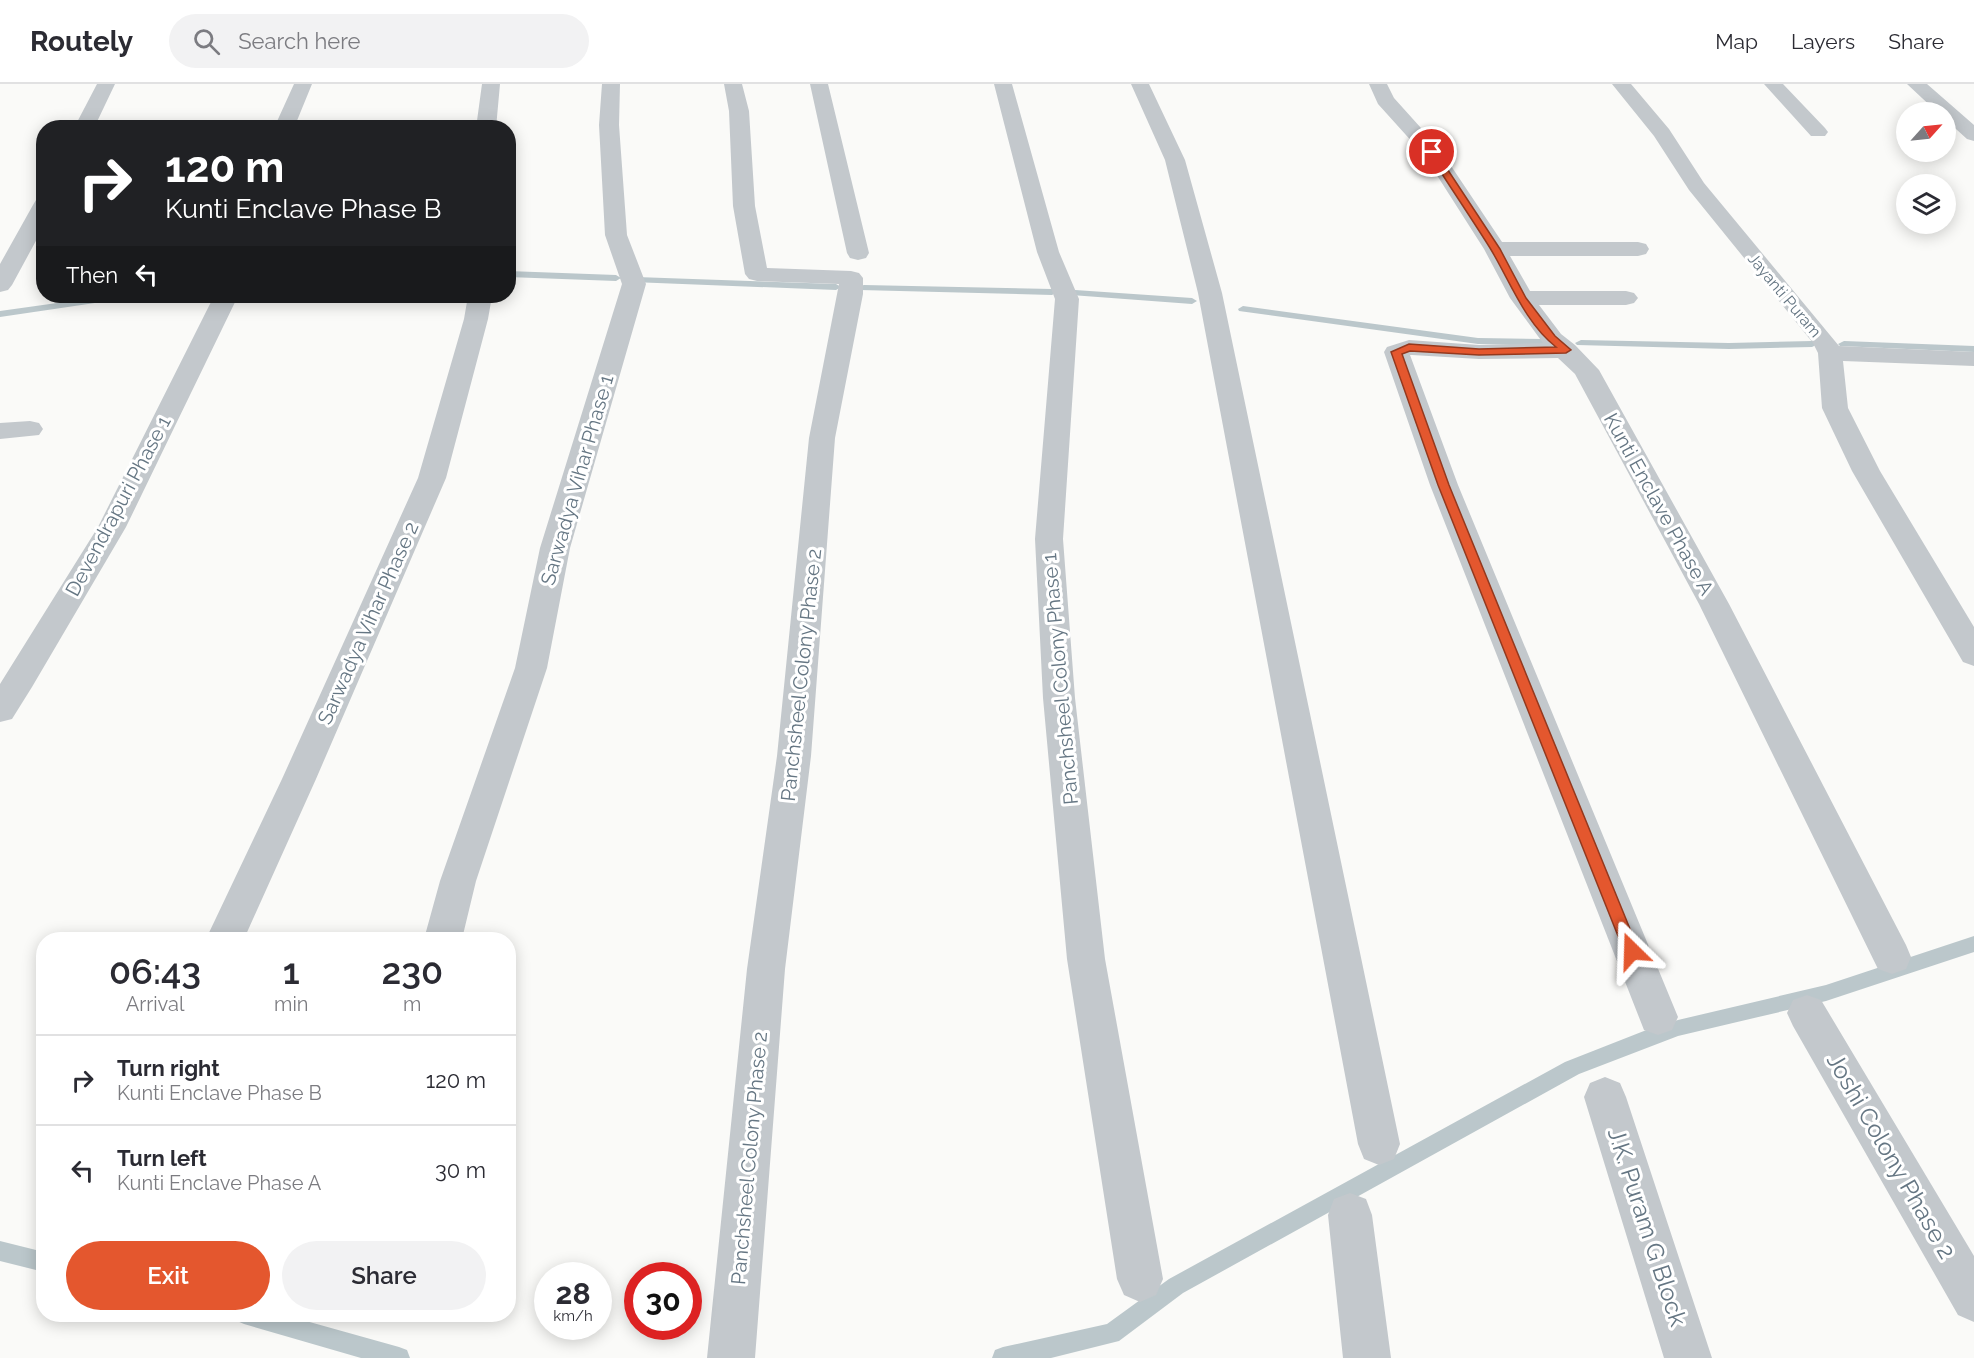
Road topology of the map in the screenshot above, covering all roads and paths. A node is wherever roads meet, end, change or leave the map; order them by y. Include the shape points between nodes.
1 (105, 84) edge
2 (303, 84) edge
3 (491, 84) edge
4 (611, 84) edge
5 (734, 84) edge
6 (819, 84) edge
7 (1003, 84) edge
8 (1140, 84) edge
9 (1378, 84) edge
10 (1621, 84) edge
11 (1773, 84) edge
12 (1916, 84) edge
13 (88, 120) edge
14 (287, 120) edge
15 (487, 120) edge
16 (1818, 132) dead end
17 (1974, 135) edge
18 (36, 220) edge
19 (1495, 249) junction
20 (1638, 249) dead end
21 (858, 253) dead end
22 (0, 285) edge
23 (1626, 297) dead end
24 (1522, 298) junction
25 (222, 303) edge
26 (479, 303) edge
27 (1566, 350) junction
28 (1830, 353) junction
29 (1974, 359) edge
30 (30, 429) dead end
31 (0, 431) edge
32 (1974, 654) edge
33 (0, 710) edge
34 (228, 932) edge
35 (445, 932) edge
36 (1892, 957) dead end
37 (1808, 1013) dead end
38 (1658, 1017) dead end
39 (1605, 1097) dead end
40 (1379, 1144) dead end
41 (1350, 1215) dead end
42 (1140, 1279) dead end
43 (1974, 1299) edge
44 (730, 1358) edge
45 (1367, 1358) edge
46 (1688, 1358) edge

1 - 13 street
2 - 14 street
3 - 15 street
4 - 35 street, Sarwadya Vihar Phase 1 via 609,124 616,235 634,284 555,548 531,668 458,881
5 - 44 street, Panchsheel Colony Phase 2 via 744,206 757,274 851,278 851,294 822,438 795,744 766,969
6 - 21 street
7 - 42 street, Panchsheel Colony Phase 1 via 1034,206 1067,298 1049,539 1059,698 1086,960
8 - 40 street via 1175,160 1210,293
9 - 19 street, Kunti Enclave Phase A via 1385,100 1432,152
10 - 28 street, Jayanti Puram via 1662,133 1696,186 1824,340
11 - 16 street
12 - 17 street
18 - 22 street
19 - 20 street
19 - 24 street, Kunti Enclave Phase A
23 - 24 street
24 - 27 street, Kunti Enclave Phase A via 1552,339
25 - 33 street, Devendrapuri Phase 1 via 112,526
26 - 34 street, Sarwadya Vihar Phase 2 via 432,478
27 - 36 street, Kunti Enclave Phase A via 1586,370 1714,604
27 - 38 street via 1479,352 1409,347 1396,352 1444,485
28 - 29 street
28 - 32 street, Jayanti Puram via 1835,408 1866,471
30 - 31 street
37 - 43 street, Joshi Colony Phase 2
39 - 46 street, J.K. Puram G Block
41 - 45 street

